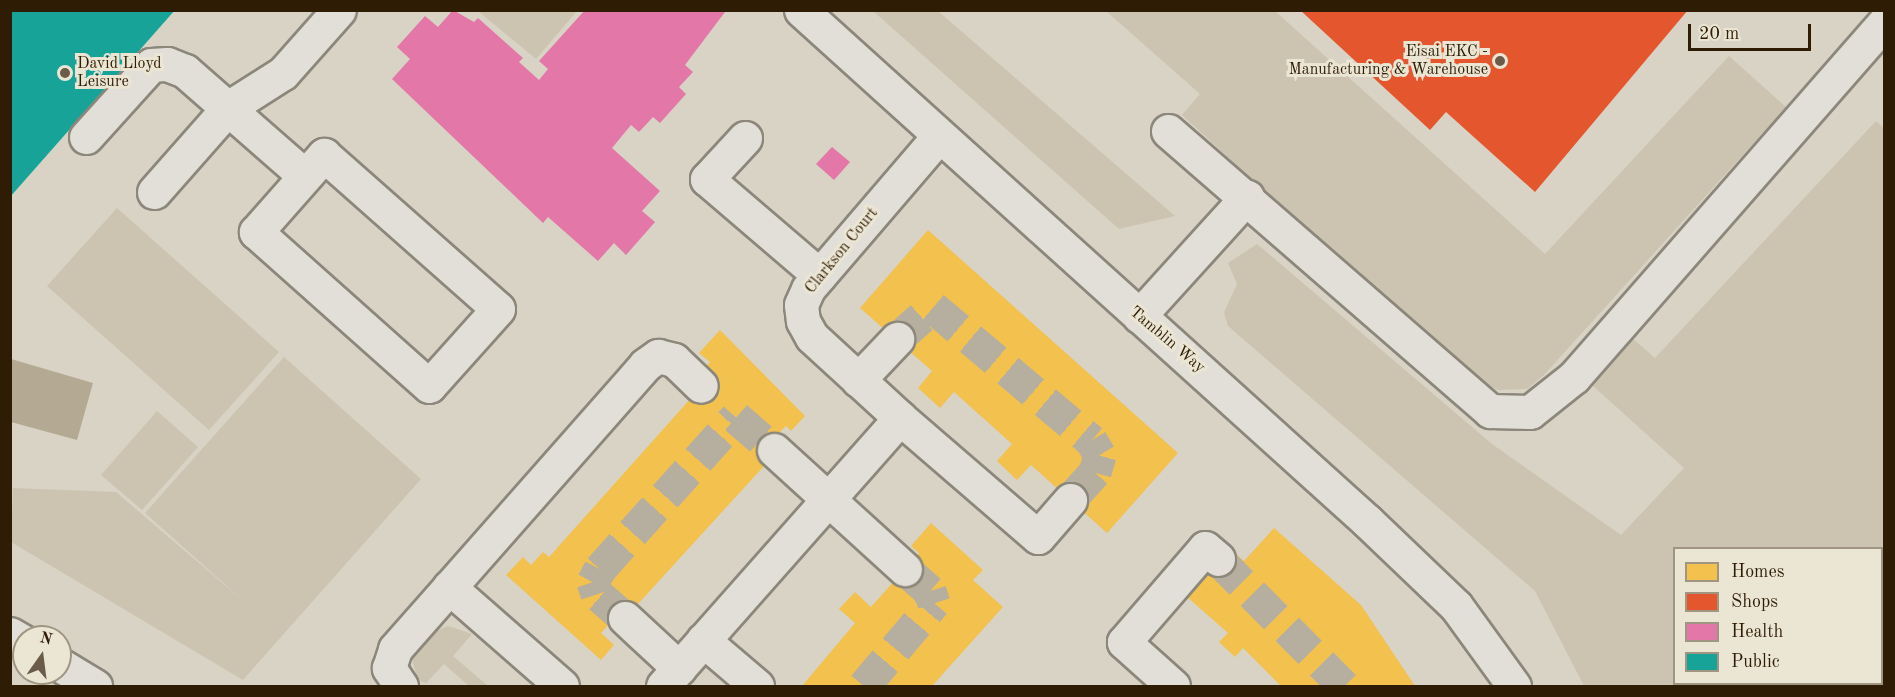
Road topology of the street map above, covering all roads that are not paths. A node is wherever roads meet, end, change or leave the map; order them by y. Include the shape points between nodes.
1 (339, 10) edge
2 (801, 10) edge
3 (1884, 23) edge
4 (228, 108) junction
5 (1167, 131) dead end
6 (939, 136) junction
7 (86, 137) dead end
8 (745, 138) dead end
9 (305, 176) junction
10 (154, 192) dead end
11 (1247, 197) junction
12 (819, 275) junction
13 (1139, 316) junction
14 (897, 339) tunnel mouth
15 (858, 380) junction
16 (701, 386) dead end
17 (900, 418) junction
18 (774, 450) tunnel mouth
19 (826, 499) junction
20 (1070, 500) tunnel mouth
21 (1218, 559) tunnel mouth
22 (905, 569) tunnel mouth
23 (449, 587) junction
24 (625, 618) tunnel mouth
25 (704, 640) junction
26 (72, 673) edge
27 (671, 677) edge
28 (95, 687) edge
29 (401, 687) edge
30 (562, 687) edge
31 (757, 687) edge
32 (1173, 687) edge
33 (1515, 687) edge

1 - 4 street via 283,73
2 - 6 street, Tamblin Way
3 - 11 street via 1574,377 1530,412 1490,411
4 - 7 street via 185,71 167,64 151,65
4 - 9 street
4 - 10 street
5 - 11 street
6 - 12 street, Clarkson Court
6 - 13 street, Tamblin Way
8 - 12 street via 707,179
9 - 9 street via 256,232 429,386 498,309 324,155
11 - 13 street
12 - 15 street, Clarkson Court via 801,305 804,321 812,337
13 - 33 street, Tamblin Way via 1218,382 1456,606
14 - 15 street
15 - 17 street, Clarkson Court
16 - 23 street via 674,360 657,356 645,365
17 - 19 street
17 - 20 street, Clarkson Court via 1038,537
18 - 19 street
19 - 22 street
19 - 25 street
21 - 32 street via 1205,548 1124,642
23 - 29 street via 395,649 389,668
23 - 30 street
24 - 27 street
25 - 27 street
25 - 31 street
26 - 28 street

